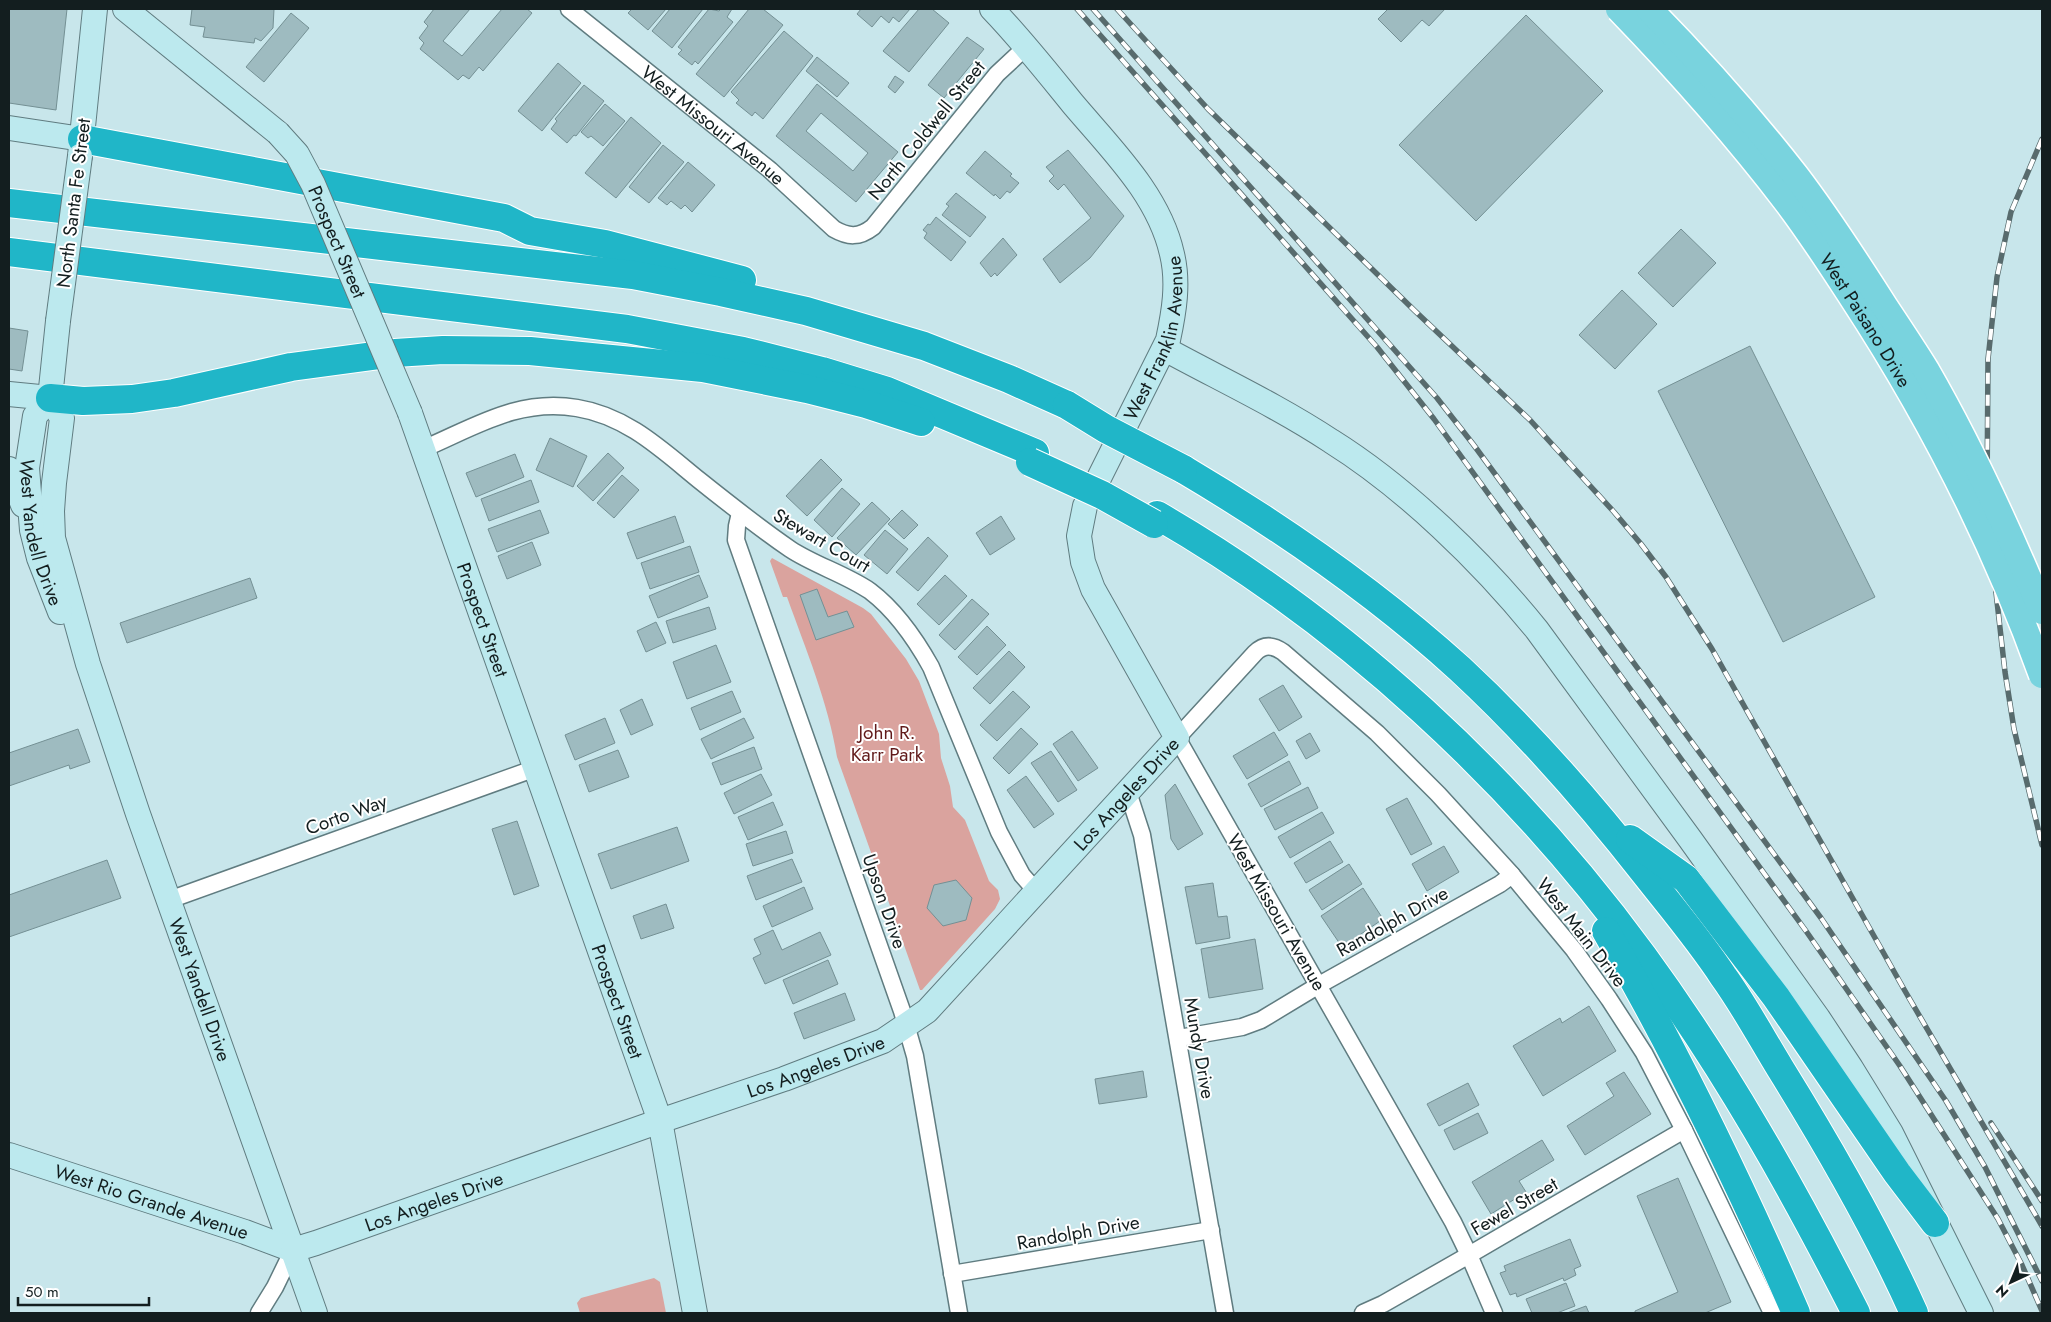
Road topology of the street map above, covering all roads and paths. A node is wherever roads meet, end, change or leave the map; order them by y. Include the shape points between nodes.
1 (94, 9) edge
2 (125, 9) edge
3 (569, 9) edge
4 (992, 9) edge
5 (1619, 9) edge
6 (1650, 9) edge
7 (1026, 47) junction
8 (9, 128) edge
9 (81, 147) junction
10 (9, 203) edge
11 (857, 236) joint
12 (9, 252) edge
13 (806, 311) junction
14 (1164, 349) junction
15 (9, 394) edge
16 (50, 398) junction
17 (423, 449) junction
18 (1032, 458) junction
19 (9, 469) edge
20 (1085, 506) joint
21 (740, 513) junction
22 (32, 530) junction
23 (2042, 612) edge
24 (1268, 646) joint
25 (88, 664) junction
26 (2042, 676) edge
27 (1178, 738) junction
28 (536, 768) junction
29 (1128, 792) junction
30 (1603, 820) junction
31 (1564, 858) junction
32 (1512, 875) junction
33 (1036, 891) junction
34 (169, 900) junction
35 (1319, 985) junction
36 (906, 1026) junction
37 (1179, 1038) junction
38 (660, 1121) junction
39 (1684, 1130) junction
40 (9, 1155) edge
41 (1935, 1223) junction
42 (1211, 1230) junction
43 (293, 1250) junction
44 (1469, 1255) junction
45 (952, 1274) junction
46 (259, 1313) edge
47 (315, 1313) edge
48 (695, 1313) edge
49 (959, 1313) edge
50 (1225, 1313) edge
51 (1363, 1313) edge
52 (1494, 1313) edge
53 (1772, 1313) edge
54 (1796, 1313) edge
55 (1856, 1313) edge
56 (1914, 1313) edge
57 (1981, 1313) edge

1 - 9 street, North Santa Fe Street
2 - 17 street, Prospect Street, bridge via 278,133 297,154 313,184
3 - 11 street, West Missouri Avenue via 770,170 834,229 846,236
4 - 7 street, West Franklin Avenue
5 - 26 main road, West Paisano Drive, bridge via 1700,96 1776,188 1887,350 1937,438 1998,563
6 - 23 main road, West Paisano Drive, bridge via 1705,66 1797,177 1853,257 1926,370 1966,445 2012,538
7 - 11 street, North Coldwell Street via 997,74 873,228
7 - 14 street, West Franklin Avenue via 1132,175 1158,214 1172,255 1176,279 1174,312
8 - 9 street
9 - 13 highway via 504,218 530,231 611,245 757,284
9 - 16 street, North Santa Fe Street, bridge
10 - 13 highway via 633,275
12 - 18 highway via 628,329 744,351 887,391
13 - 30 highway, bridge via 924,346 1067,405 1182,469 1287,533 1351,580 1460,669 1532,741
14 - 20 street, West Franklin Avenue
14 - 41 street via 1302,422 1341,447 1433,521 1514,602 1818,1018 1891,1132
15 - 16 street
16 - 18 highway via 83,401 132,399 290,367 395,353 530,351 703,368 808,389
16 - 22 street, West Yandell Drive via 35,416 27,468
16 - 25 street, West Yandell Drive via 62,418 54,483 53,538
17 - 21 street, Stewart Court via 498,415 528,408 577,408 616,420 644,435
17 - 28 street, Prospect Street
18 - 31 highway via 1091,479 1156,520 1184,531 1264,584 1357,653 1490,775
19 - 22 street
20 - 27 street, West Missouri Avenue via 1079,536 1083,562 1093,589
21 - 33 street, Stewart Court via 791,550 869,591 920,646 932,667 999,832 1022,875
21 - 36 street, Upson Drive via 736,540
22 - 25 street, West Yandell Drive via 60,614
24 - 27 street, Los Angeles Drive via 1255,653
24 - 32 street, West Main Drive via 1283,652 1378,733
25 - 34 street, West Yandell Drive
27 - 29 street, Los Angeles Drive
27 - 35 street, West Missouri Avenue
28 - 34 street, Corto Way
28 - 38 street, Prospect Street
29 - 33 street, Los Angeles Drive
29 - 37 street, Mundy Drive via 1142,835
30 - 41 highway via 1686,879 1776,997
30 - 56 highway via 1725,977 1813,1121
31 - 54 highway via 1646,1000 1712,1128
31 - 55 highway via 1643,956 1704,1044 1767,1147
32 - 35 street, Randolph Drive
32 - 39 street, West Main Drive via 1574,950 1609,999 1644,1053
33 - 36 street, Los Angeles Drive via 928,1011
34 - 43 street, West Yandell Drive
35 - 37 street, Randolph Drive via 1252,1024
35 - 44 street, West Missouri Avenue
36 - 38 street, Los Angeles Drive via 883,1041
36 - 45 street, Upson Drive via 915,1056
37 - 42 street, Mundy Drive
38 - 43 street, Los Angeles Drive
38 - 48 street, Prospect Street
39 - 44 street, Fewel Street
39 - 53 street, West Main Drive
40 - 43 street, West Rio Grande Avenue
41 - 57 street
42 - 45 street, Randolph Drive
42 - 50 street, Mundy Drive
43 - 46 street
43 - 47 street, West Yandell Drive
44 - 51 street, Fewel Street
44 - 52 street, West Missouri Avenue
45 - 49 street, Upson Drive

